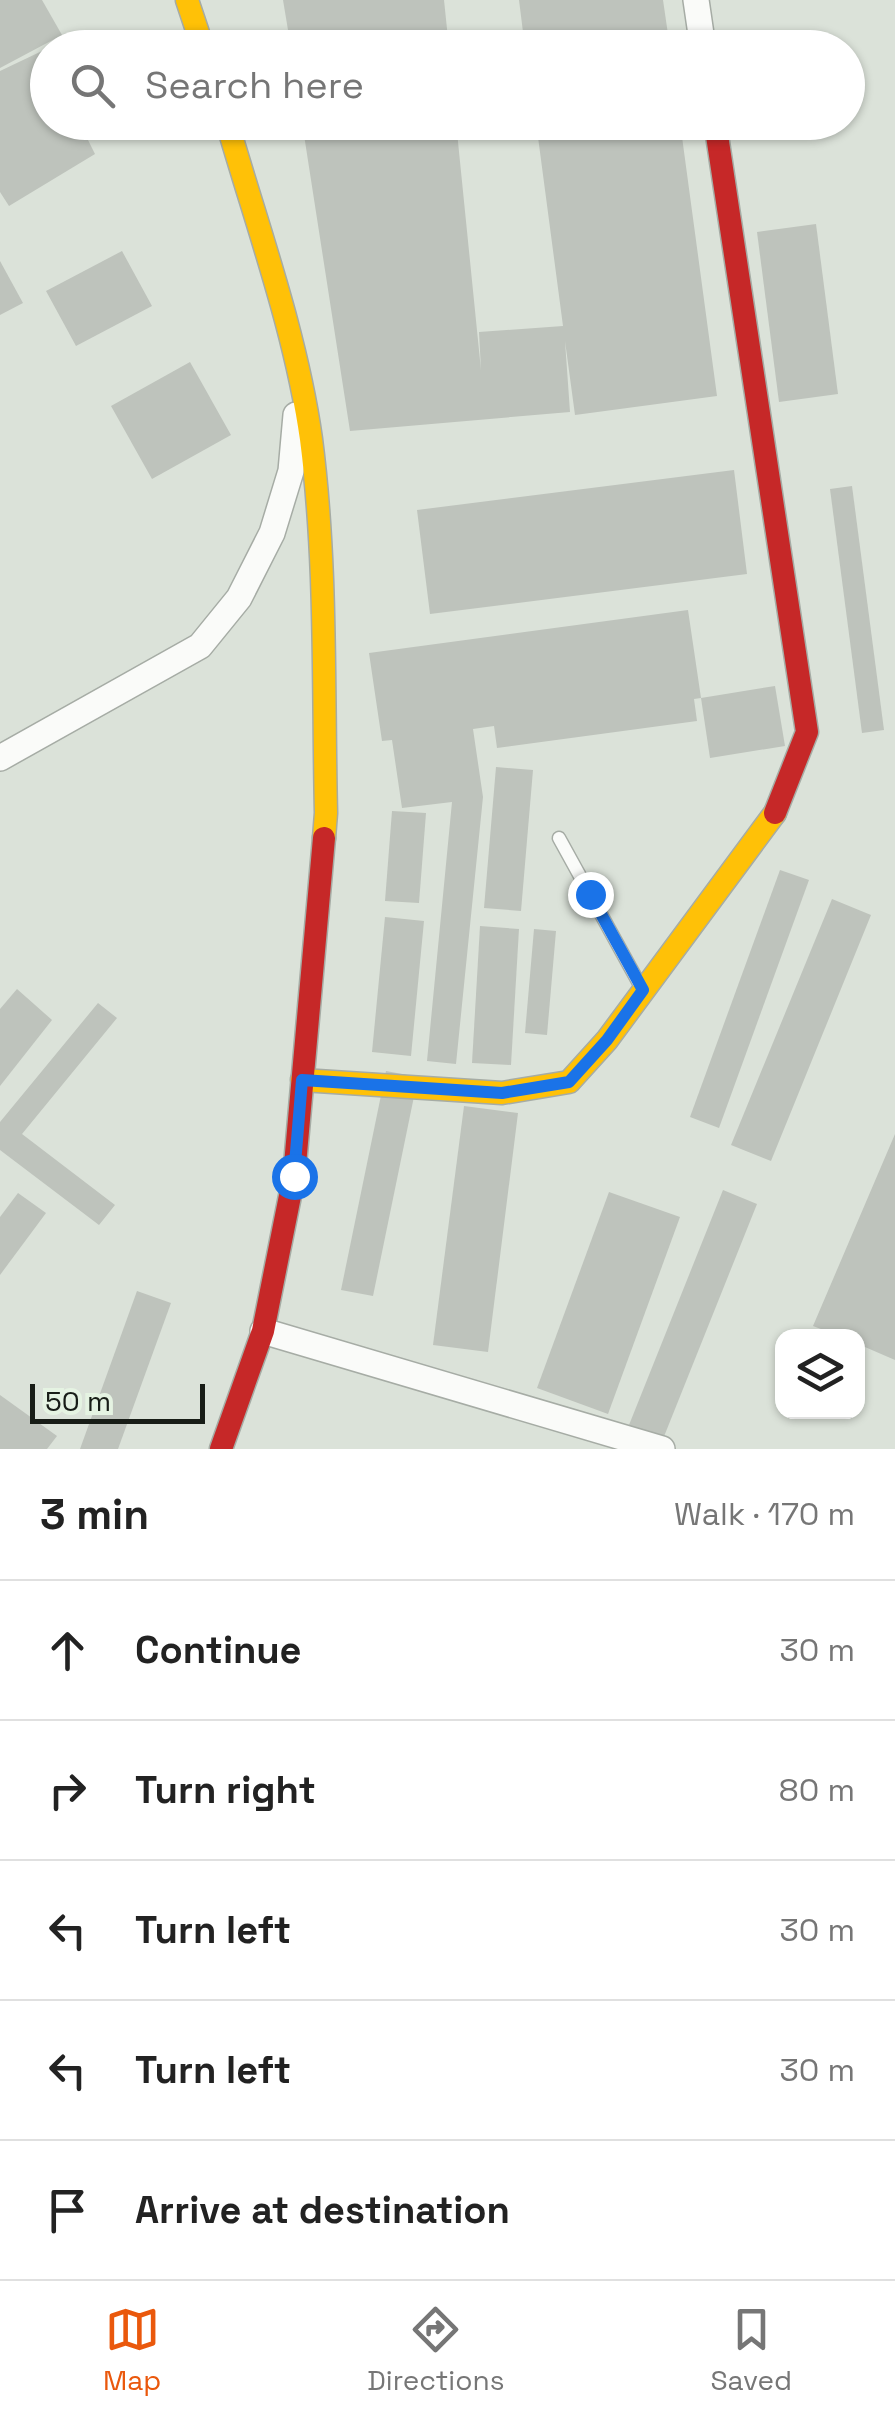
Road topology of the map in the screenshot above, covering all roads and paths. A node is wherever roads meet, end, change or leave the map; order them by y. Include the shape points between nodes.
1 (187, 0) edge
2 (696, 0) edge
3 (197, 30) edge
4 (701, 30) edge
5 (232, 140) edge
6 (718, 140) edge
7 (300, 375) junction
8 (0, 758) edge
9 (559, 838) dead end
10 (643, 990) junction
11 (302, 1080) junction
12 (263, 1331) junction
13 (221, 1449) edge
14 (662, 1449) edge

1 - 3 street
2 - 4 street
5 - 7 street
6 - 10 street via 806,732 779,808
7 - 8 street via 290,471 272,533 240,598 200,646
7 - 11 street via 318,535 326,813
9 - 10 lane
10 - 11 street via 569,1082 502,1093
11 - 12 street via 294,1176
12 - 13 street
12 - 14 street

